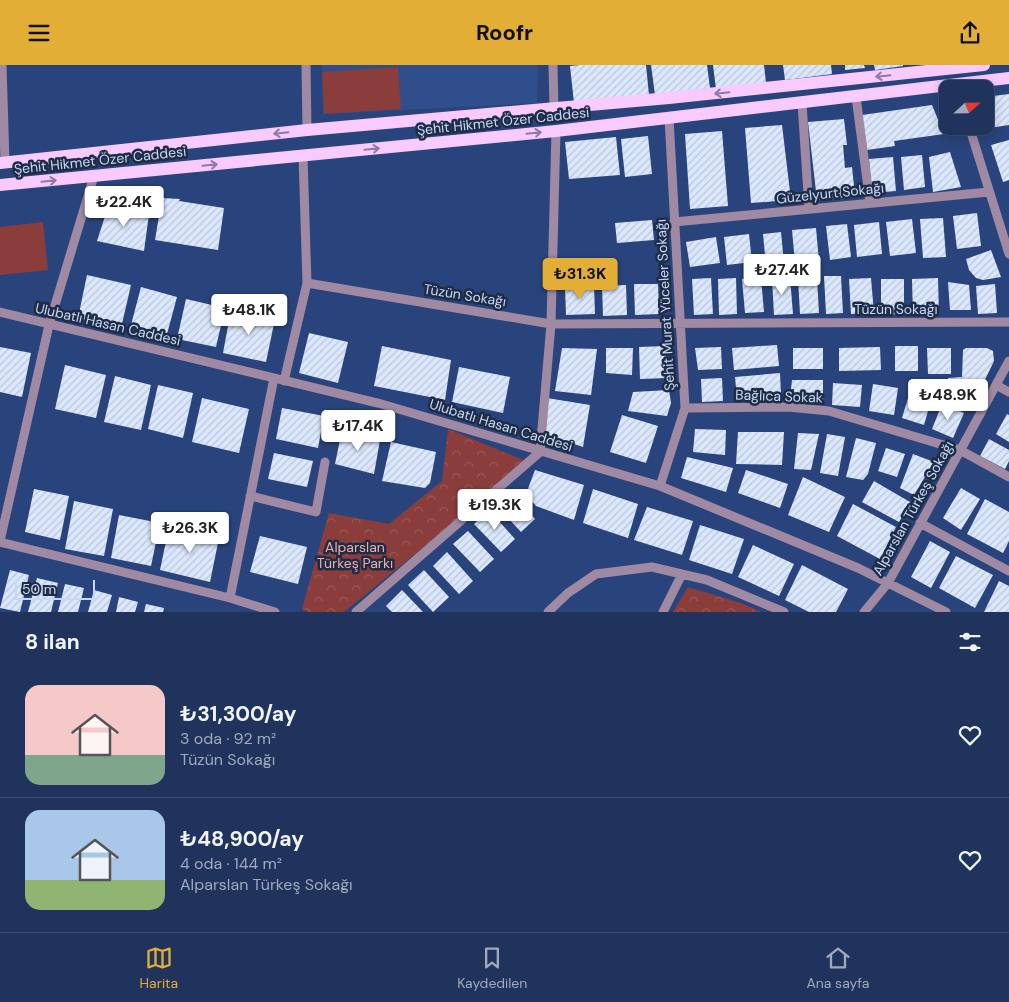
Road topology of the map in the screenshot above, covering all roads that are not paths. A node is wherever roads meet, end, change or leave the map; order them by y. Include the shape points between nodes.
1 (2, 65) edge
2 (306, 65) edge
3 (553, 65) edge
4 (984, 65) edge
5 (952, 66) edge
6 (1009, 78) edge
7 (955, 80) edge
8 (994, 81) edge
9 (939, 89) edge
10 (856, 97) junction
11 (802, 103) junction
12 (554, 110) junction
13 (669, 118) junction
14 (307, 131) junction
15 (556, 131) junction
16 (971, 135) edge
17 (303, 156) junction
18 (2, 163) edge
19 (94, 176) junction
20 (0, 185) edge
21 (989, 191) junction
22 (870, 203) junction
23 (809, 209) junction
24 (674, 222) junction
25 (1009, 254) edge
26 (306, 283) junction
27 (0, 312) edge
28 (1009, 322) edge
29 (551, 324) junction
30 (680, 324) junction
31 (50, 325) junction
32 (1009, 361) edge
33 (274, 378) junction
34 (284, 381) junction
35 (996, 385) junction
36 (1009, 392) edge
37 (684, 408) junction
38 (960, 450) junction
39 (540, 452) junction
40 (324, 462) dead end
41 (1009, 477) edge
42 (660, 486) junction
43 (250, 496) junction
44 (920, 523) junction
45 (0, 542) edge
46 (1009, 571) edge
47 (682, 574) junction
48 (888, 583) junction
49 (230, 598) junction
50 (275, 612) edge
51 (356, 612) edge
52 (548, 612) edge
53 (663, 612) edge
54 (784, 612) edge
55 (864, 612) edge
56 (946, 612) edge

1 - 18 street
2 - 14 street
3 - 12 street
4 - 5 main road, Şehit Hikmet Özer Caddesi
5 - 7 main road
5 -> 12 main road, Şehit Hikmet Özer Caddesi
6 - 8 main road, Şehit Hikmet Özer Caddesi
9 - 10 main road, Şehit Hikmet Özer Caddesi
10 - 11 main road, Şehit Hikmet Özer Caddesi
10 - 22 street
11 - 13 main road, Şehit Hikmet Özer Caddesi
11 - 23 street
12 - 14 main road, Şehit Hikmet Özer Caddesi
12 - 15 main road
13 - 15 main road, Şehit Hikmet Özer Caddesi
13 - 24 street, Şehit Murat Yüceler Sokağı
14 -> 18 main road, Şehit Hikmet Özer Caddesi
17 -> 15 main road, Şehit Hikmet Özer Caddesi
15 - 29 street
16 - 21 street
19 -> 17 main road, Şehit Hikmet Özer Caddesi
17 - 26 street
20 -> 19 main road, Şehit Hikmet Özer Caddesi
19 - 31 street
21 - 22 street, Güzelyurt Sokağı
21 - 25 street
22 - 23 street, Güzelyurt Sokağı
23 - 24 street, Güzelyurt Sokağı
24 - 30 street, Şehit Murat Yüceler Sokağı
26 - 29 street, Tüzün Sokağı
26 - 34 street
27 - 31 street, Ulubatlı Hasan Caddesi
28 - 30 street, Tüzün Sokağı
29 - 30 street, Tüzün Sokağı
29 - 39 street
30 - 37 street, Şehit Murat Yüceler Sokağı
31 - 33 street, Ulubatlı Hasan Caddesi
31 - 45 street
32 - 35 street, Alparslan Türkeş Sokağı
33 - 34 street, Ulubatlı Hasan Caddesi
33 - 43 street
34 - 39 street, Ulubatlı Hasan Caddesi via 378,403
35 - 36 street
35 - 38 street, Alparslan Türkeş Sokağı
37 - 38 street, Bağlıca Sokak via 819,409
37 - 42 street, Şehit Murat Yüceler Sokağı
38 - 41 street, Bağlıca Sokak
38 - 44 street, Alparslan Türkeş Sokağı
39 - 42 street, Ulubatlı Hasan Caddesi
39 - 51 street
40 - 43 street via 316,512
42 - 48 street, Ulubatlı Hasan Caddesi
43 - 49 street
44 - 46 street
44 - 48 street, Alparslan Türkeş Sokağı
45 - 49 street
47 - 52 street via 652,567 596,574
47 - 53 street
47 - 54 street via 707,580
48 - 55 street, Alparslan Türkeş Sokağı
48 - 56 street, Ulubatlı Hasan Caddesi
49 - 50 street

